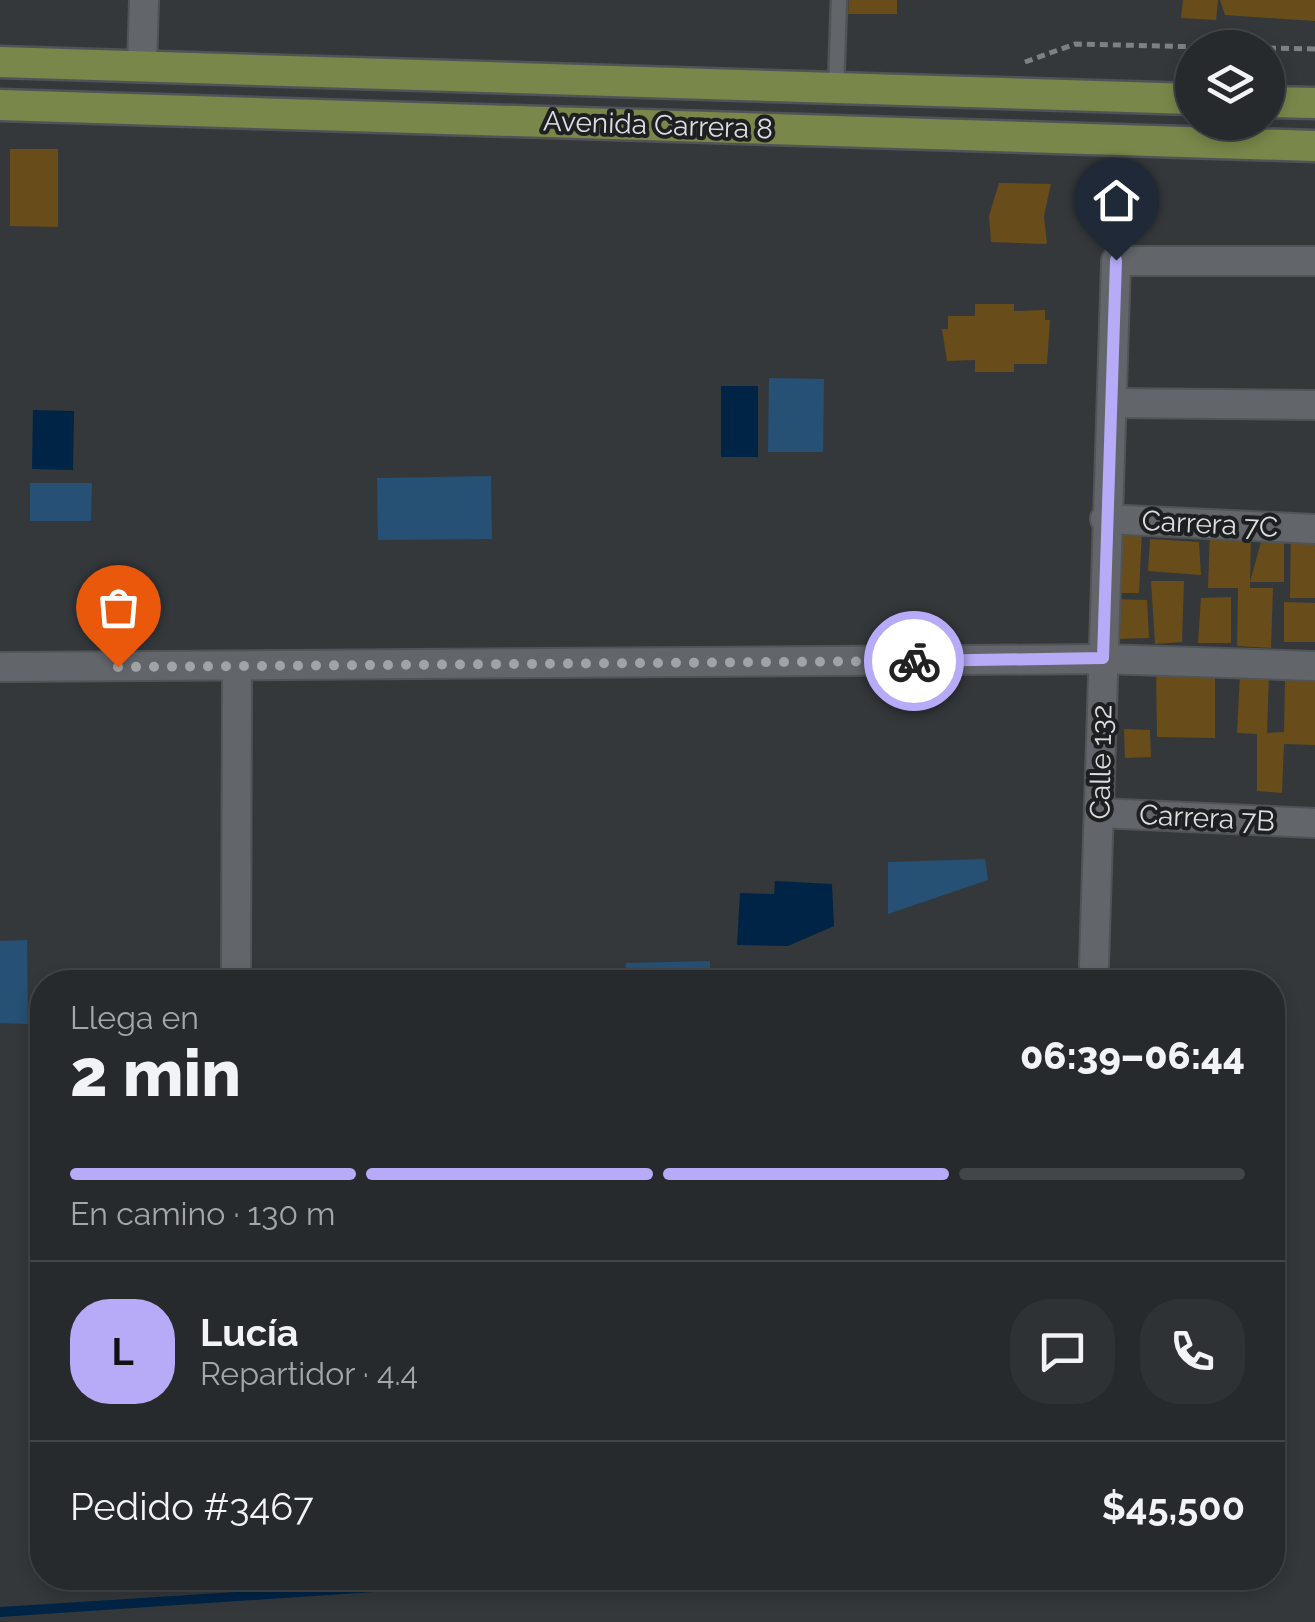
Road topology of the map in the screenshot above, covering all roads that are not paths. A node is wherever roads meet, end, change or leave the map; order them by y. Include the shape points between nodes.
1 (144, 0) edge
2 (838, 0) edge
3 (0, 62) edge
4 (142, 66) junction
5 (836, 88) junction
6 (1175, 98) edge
7 (1285, 102) edge
8 (1315, 103) edge
9 (0, 105) edge
10 (1315, 146) edge
11 (1315, 261) edge
12 (1112, 403) junction
13 (1315, 405) edge
14 (1106, 519) junction
15 (1315, 529) edge
16 (1103, 658) junction
17 (1315, 666) edge
18 (0, 667) edge
19 (237, 667) junction
20 (1100, 813) junction
21 (1315, 823) edge
22 (1094, 964) dead end
23 (236, 970) edge

1 - 4 street
2 - 5 lane
3 - 4 main road, Avenida Carrera 8
4 - 5 main road, Avenida Carrera 8
5 - 6 main road, Avenida Carrera 8
7 - 8 main road
9 - 10 main road, Avenida Carrera 8
11 - 12 street, Calle 132 via 1116,260
12 - 13 street
12 - 14 street, Calle 132
14 - 15 street, Carrera 7C
14 - 16 street, Calle 132
16 - 17 street
16 - 19 street
16 - 20 street, Calle 132
18 - 19 street
19 - 23 street
20 - 21 street, Carrera 7B
20 - 22 street, Calle 132

